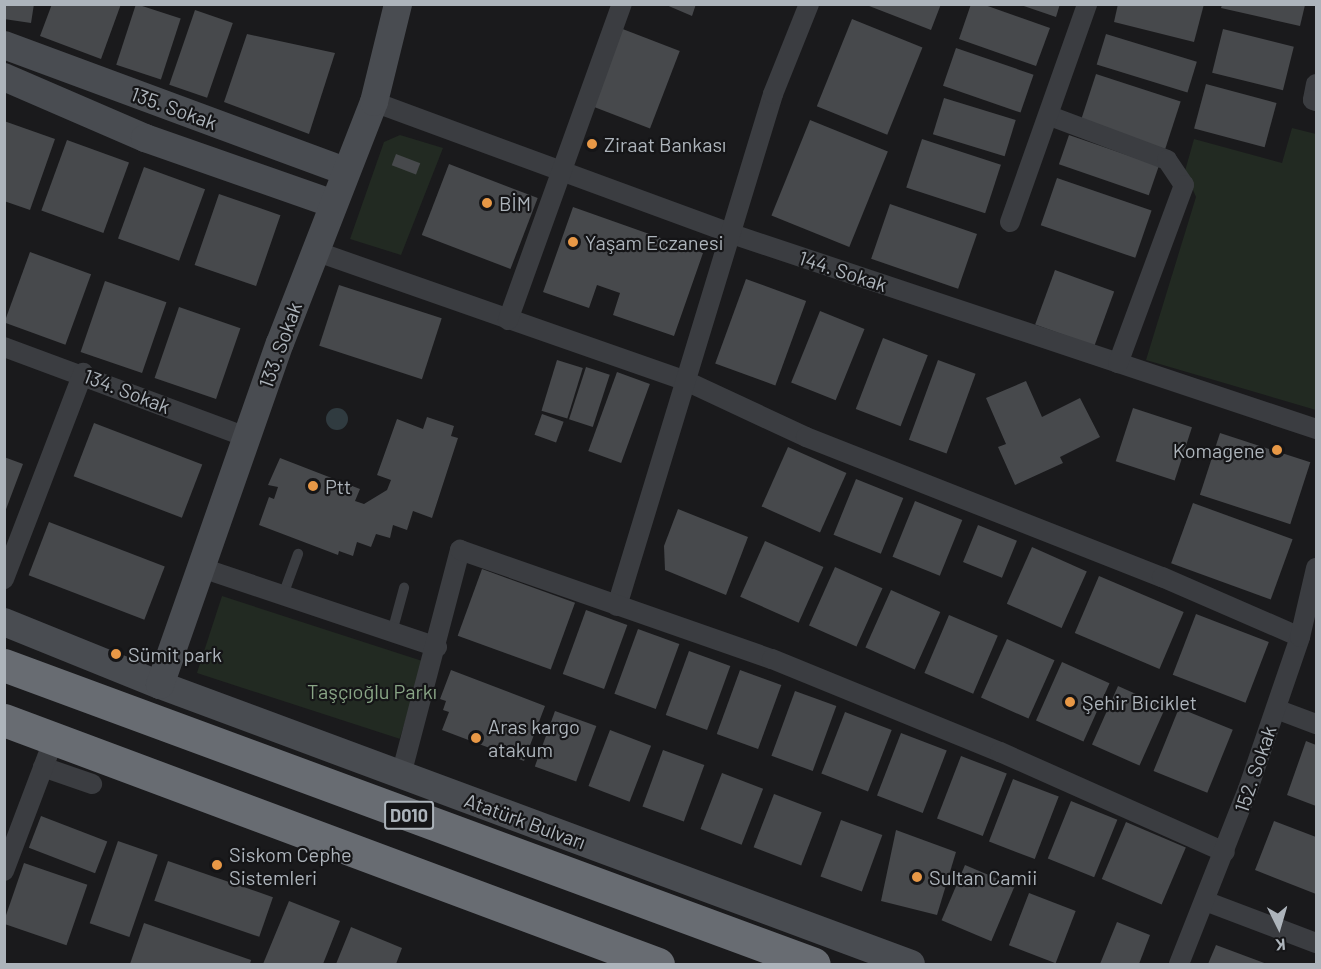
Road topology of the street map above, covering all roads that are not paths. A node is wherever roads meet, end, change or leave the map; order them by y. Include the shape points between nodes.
1 (398, 4) edge
2 (622, 4) edge
3 (809, 4) edge
4 (1087, 4) edge
5 (4, 45) edge
6 (4, 77) edge
7 (1317, 84) edge
8 (1317, 101) edge
9 (374, 102) junction
10 (1050, 116) junction
11 (560, 168) junction
12 (344, 171) junction
13 (333, 204) junction
14 (1010, 222) dead end
15 (732, 234) junction
16 (315, 251) junction
17 (508, 320) junction
18 (4, 347) edge
19 (1118, 363) junction
20 (83, 373) junction
21 (686, 381) junction
22 (1317, 429) edge
23 (249, 438) junction
24 (298, 554) dead end
25 (202, 568) junction
26 (1317, 568) edge
27 (4, 579) edge
28 (404, 588) dead end
29 (284, 595) junction
30 (1312, 603) edge
31 (617, 606) junction
32 (4, 622) edge
33 (392, 632) junction
34 (1300, 637) junction
35 (437, 647) junction
36 (4, 665) edge
37 (160, 685) junction
38 (1276, 709) junction
39 (4, 720) edge
40 (1317, 724) edge
41 (48, 753) junction
42 (401, 775) junction
43 (92, 784) dead end
44 (1225, 852) junction
45 (4, 871) edge
46 (1205, 901) junction
47 (1317, 943) edge
48 (658, 964) edge
49 (814, 964) edge
50 (911, 964) edge
51 (1179, 964) edge

1 - 9 street, 133. Sokak
2 - 11 street
3 - 15 street via 773,94
4 - 10 street
5 - 12 street, 135. Sokak
6 - 13 street, 135. Sokak via 145,138
7 - 8 street via 1313,100
9 - 11 street, 144. Sokak
9 - 12 street, 133. Sokak
10 - 14 street
10 - 19 street via 1167,160 1184,184
11 - 15 street, 144. Sokak
11 - 17 street
12 - 13 street, 133. Sokak
13 - 16 street, 133. Sokak
15 - 19 street, 144. Sokak
15 - 21 street
16 - 17 street
16 - 23 street, 133. Sokak
17 - 21 street
18 - 20 street, 134. Sokak
19 - 22 street, 144. Sokak
20 - 23 street, 134. Sokak
20 - 27 street
21 - 31 street
21 - 34 street via 806,437 1162,577
23 - 25 street, 133. Sokak
24 - 29 lane
25 - 29 street
25 - 37 street, 133. Sokak
26 - 30 street, 152. Sokak
28 - 33 lane
29 - 33 street
30 - 34 street, 152. Sokak
31 - 35 street via 460,550
31 - 44 street via 772,659 1000,752
32 - 37 street, Atatürk Bulvarı
33 - 35 street
34 - 38 street, 152. Sokak
35 - 42 street
36 - 49 highway, Atatürk Bulvarı / D010
37 - 42 street, Atatürk Bulvarı
38 - 40 street
38 - 44 street, 152. Sokak
39 - 41 highway
41 - 43 street
41 - 45 street
41 - 48 highway
42 - 50 street, Atatürk Bulvarı
44 - 46 street, 152. Sokak
46 - 47 street
46 - 51 street, 152. Sokak

